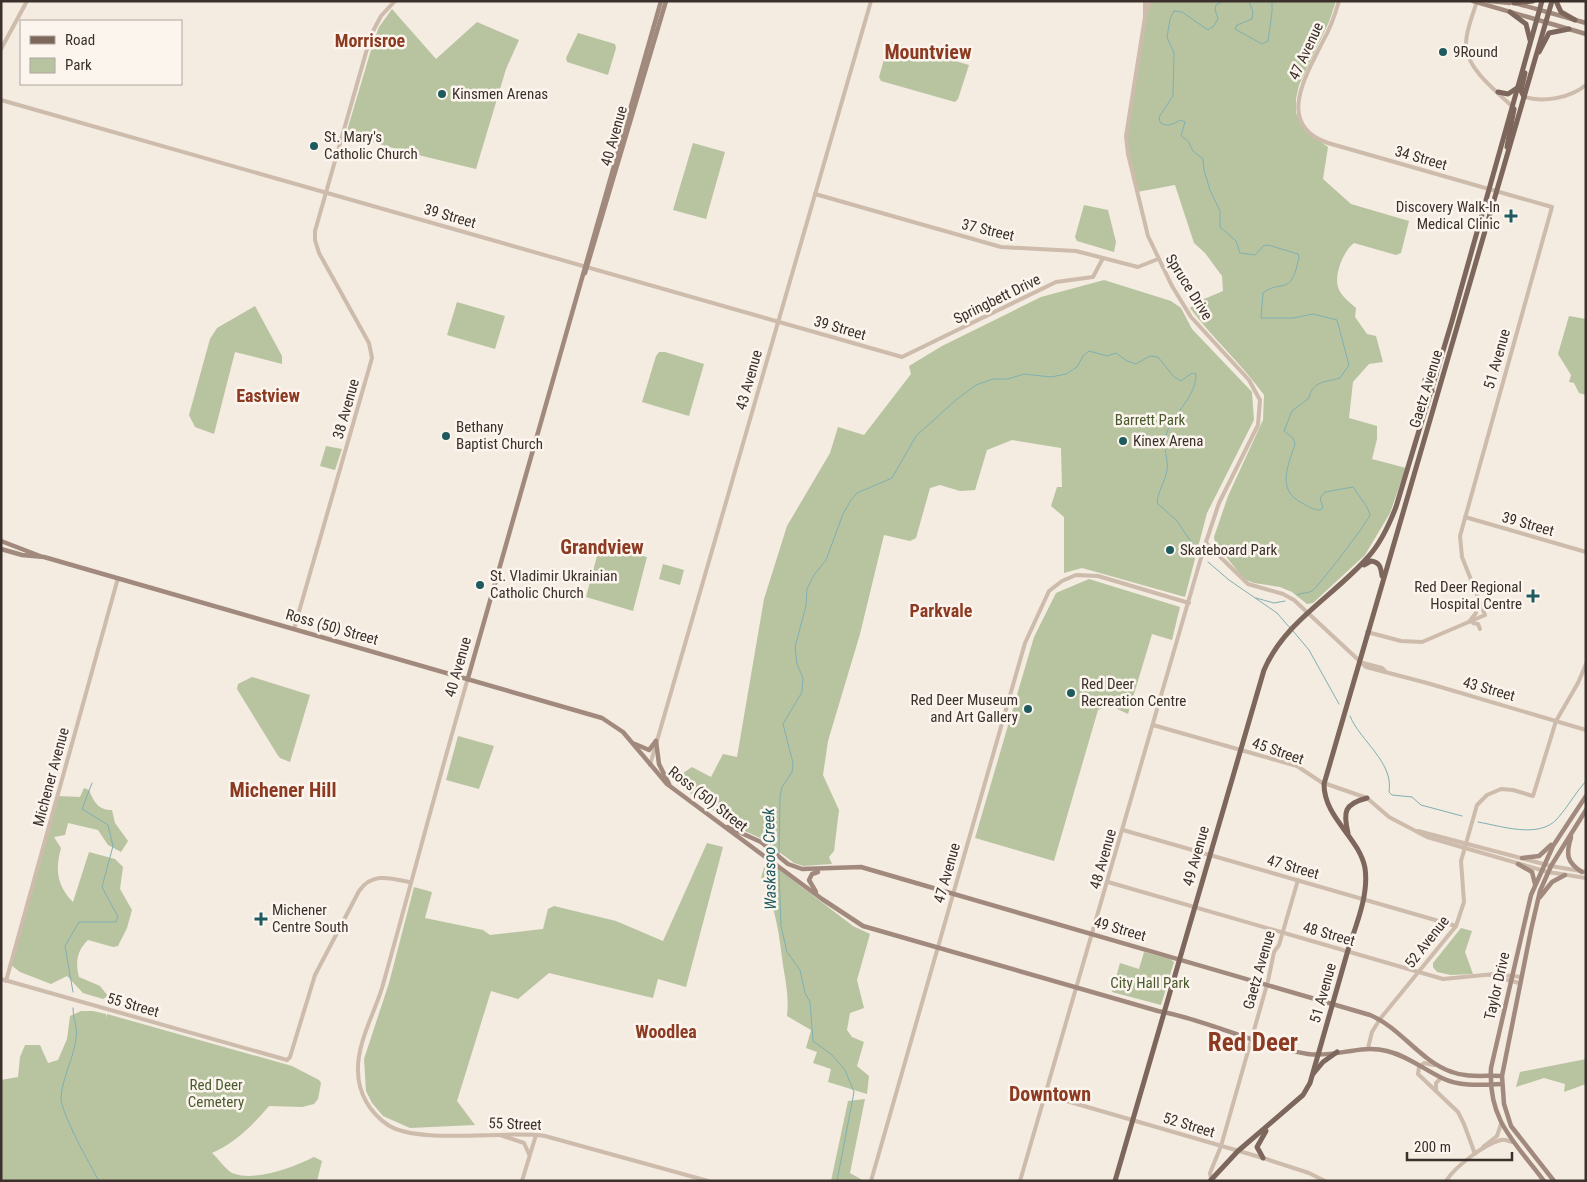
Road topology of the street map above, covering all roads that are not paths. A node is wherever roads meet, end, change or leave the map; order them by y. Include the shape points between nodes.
1 (28, 1) edge
2 (395, 1) edge
3 (661, 1) edge
4 (666, 1) edge
5 (871, 1) edge
6 (1145, 1) edge
7 (1150, 1) edge
8 (1339, 1) edge
9 (1489, 1) edge
10 (1533, 1) edge
11 (1542, 1) edge
12 (1552, 1) edge
13 (1556, 1) edge
14 (1477, 2) edge
15 (1511, 2) edge
16 (1540, 10) junction
17 (1510, 12) junction
18 (1548, 12) junction
19 (1145, 17) junction
20 (1537, 20) junction
21 (1575, 20) junction
22 (1546, 22) junction
23 (1586, 23) edge
24 (1570, 30) junction
25 (1586, 32) edge
26 (1530, 44) junction
27 (1, 49) edge
28 (1525, 60) junction
29 (1534, 61) junction
30 (1586, 85) edge
31 (1518, 88) junction
32 (1498, 92) junction
33 (1524, 97) junction
34 (1, 100) edge
35 (1512, 106) junction
36 (1298, 111) joint
37 (1508, 153) junction
38 (1490, 189) junction
39 (1496, 191) junction
40 (326, 193) junction
41 (815, 194) junction
42 (1552, 207) joint
43 (1102, 258) junction
44 (1158, 259) junction
45 (586, 267) junction
46 (778, 322) junction
47 (893, 355) joint
48 (1436, 375) junction
49 (1432, 391) junction
50 (1465, 517) junction
51 (1, 541) edge
52 (1206, 543) junction
53 (1, 549) edge
54 (1586, 552) edge
55 (44, 557) junction
56 (1355, 571) junction
57 (118, 578) junction
58 (1382, 581) junction
59 (1478, 598) junction
60 (1189, 603) junction
61 (1308, 612) junction
62 (1468, 624) junction
63 (294, 629) junction
64 (1480, 629) dead end
65 (1367, 632) junction
66 (1358, 662) junction
67 (1586, 664) edge
68 (468, 678) junction
69 (1556, 721) junction
70 (1153, 725) junction
71 (1586, 730) edge
72 (656, 742) junction
73 (633, 743) junction
74 (1240, 750) junction
75 (650, 766) junction
76 (1324, 784) junction
77 (671, 787) junction
78 (1586, 796) edge
79 (1367, 798) junction
80 (1348, 807) junction
81 (1586, 810) edge
82 (1337, 819) junction
83 (725, 826) junction
84 (1123, 830) junction
85 (1412, 830) junction
86 (1573, 830) junction
87 (755, 839) junction
88 (1350, 839) junction
89 (1557, 839) junction
90 (1465, 842) junction
91 (1464, 848) junction
92 (774, 852) junction
93 (762, 855) junction
94 (1210, 855) junction
95 (1522, 858) junction
96 (1518, 864) junction
97 (1544, 864) junction
98 (1551, 866) junction
99 (823, 870) junction
100 (1541, 870) junction
101 (1548, 872) junction
102 (1584, 872) edge
103 (1565, 876) junction
104 (1586, 878) edge
105 (1298, 880) junction
106 (409, 882) junction
107 (1108, 882) junction
108 (1535, 886) junction
109 (953, 894) junction
110 (822, 899) junction
111 (1363, 899) junction
112 (1538, 900) junction
113 (1194, 907) junction
114 (1456, 926) junction
115 (1283, 933) junction
116 (1092, 934) junction
117 (938, 948) junction
118 (1348, 952) junction
119 (1179, 960) junction
120 (1419, 972) junction
121 (1488, 974) junction
122 (1513, 975) junction
123 (1521, 977) junction
124 (4, 980) edge
125 (1512, 982) junction
126 (1519, 983) junction
127 (1267, 985) junction
128 (1077, 988) junction
129 (1333, 1004) junction
130 (1164, 1012) junction
131 (1380, 1019) junction
132 (1252, 1038) junction
133 (1368, 1048) junction
134 (1337, 1052) junction
135 (1318, 1055) junction
136 (358, 1064) joint
137 (1421, 1065) junction
138 (1446, 1070) junction
139 (1491, 1075) junction
140 (1502, 1076) junction
141 (1311, 1077) junction
142 (1441, 1078) junction
143 (1502, 1084) junction
144 (1491, 1085) junction
145 (1436, 1091) junction
146 (1046, 1095) junction
147 (1133, 1120) junction
148 (1501, 1124) junction
149 (1269, 1126) junction
150 (493, 1134) junction
151 (536, 1134) junction
152 (1512, 1142) junction
153 (1220, 1146) junction
154 (1238, 1151) junction
155 (1476, 1153) junction
156 (530, 1155) junction
157 (1263, 1158) junction
158 (1210, 1180) edge
159 (522, 1181) edge
160 (708, 1181) edge
161 (871, 1181) edge
162 (1020, 1181) edge
163 (1115, 1181) edge
164 (1326, 1181) edge
165 (1446, 1181) edge
166 (1544, 1181) edge
167 (1554, 1181) edge

1 - 27 street
2 - 40 street, 38 Avenue via 381,16 371,35
3 - 45 main road, 40 Avenue
4 - 45 main road, 40 Avenue
5 - 41 street, 43 Avenue
6 - 19 street, Spruce Drive
7 - 19 street, Spruce Drive
8 - 36 street, 47 Avenue via 1300,91
9 - 15 main road
10 - 15 main road
11 - 16 main road, Gaetz Avenue
12 - 18 main road, Gaetz Avenue
13 - 21 main road via 1561,12
14 - 17 main road
14 - 32 street via 1466,49 1472,65
15 - 16 main road
16 - 18 main road
16 - 20 main road, Gaetz Avenue
17 - 20 main road
17 - 26 main road via 1527,25
18 - 21 main road
18 - 22 main road, Gaetz Avenue
19 - 44 street, Spruce Drive via 1126,141 1148,236
20 - 22 main road
20 - 26 main road, Gaetz Avenue
21 - 23 main road
22 - 24 main road
22 - 29 main road, Gaetz Avenue
24 - 25 main road
24 - 29 main road via 1549,33
26 - 28 main road, Gaetz Avenue
28 - 31 main road, Gaetz Avenue
28 - 33 main road via 1526,72 1521,91
29 - 33 main road, Gaetz Avenue
30 - 33 street via 1572,93 1540,100
31 - 32 main road via 1508,94
31 - 35 main road, Gaetz Avenue
32 - 35 street
33 - 37 main road, Gaetz Avenue
34 - 40 street, 39 Street
35 - 37 main road via 1514,116 1507,140
35 - 38 main road, Gaetz Avenue
36 - 38 street, 34 Street via 1306,128 1324,142
37 - 39 main road, Gaetz Avenue
38 - 39 street, 34 Street
38 - 48 main road, Gaetz Avenue
39 - 42 street, 34 Street
39 - 58 main road, Gaetz Avenue
40 - 45 street, 39 Street
40 - 63 street, 38 Avenue via 315,231 316,247 369,343 372,358
41 - 43 street, 37 Street via 1001,247 1072,250
41 - 46 street, 43 Avenue
42 - 50 street, 51 Avenue
43 - 44 street, 37 Street via 1138,267
43 - 47 street, Springbett Drive via 1093,277 1056,282 907,356
44 - 52 street, Spruce Drive via 1192,317 1249,380 1260,400 1258,424 1221,497
45 - 46 street, 39 Street
45 - 68 main road, 40 Avenue
46 - 47 street, 39 Street
46 - 72 street, 43 Avenue
48 - 49 main road, Gaetz Avenue
48 - 49 main road via 1425,380
49 - 56 main road, Gaetz Avenue via 1390,524 1369,557
50 - 54 street, 39 Street
50 - 59 street, 51 Avenue via 1460,550
51 - 55 main road, Ross (50) Street
52 - 60 street, 48 Avenue
52 - 61 street, 43 Street via 1248,584 1288,596
53 - 55 main road, Ross (50) Street
55 - 57 main road, Ross (50) Street
56 - 58 main road via 1368,562 1375,562 1381,568
56 - 61 main road, 49 Avenue
57 - 63 main road, Ross (50) Street
57 - 124 street, Michener Avenue
58 - 65 main road, Gaetz Avenue
59 - 62 street via 1476,613
59 - 62 street, 51 Avenue via 1485,615
60 - 70 street, 48 Avenue
60 - 109 street, 47 Avenue via 1093,575 1076,575 1062,581 1045,598 1025,643
61 - 66 street, 43 Street
61 - 74 main road, 49 Avenue via 1286,633 1269,657
62 - 64 street via 1476,623
62 - 65 street via 1416,642
63 - 68 main road, Ross (50) Street
65 - 66 main road, Gaetz Avenue
66 - 69 street, 43 Street via 1367,668
66 - 76 main road, Gaetz Avenue
67 - 69 street, 52 Avenue
68 - 73 main road, Ross (50) Street via 599,716 621,730
68 - 106 street, 40 Avenue
69 - 71 street, 43 Street
69 - 90 street, 52 Avenue via 1533,796 1507,789 1487,794 1475,808
70 - 74 street, 45 Street
70 - 84 street, 48 Avenue
72 - 73 main road via 647,750
72 - 75 street, 43 Avenue
72 - 77 main road via 659,765
73 - 75 main road, Ross (50) Street
74 - 76 street, 45 Street via 1296,766
74 - 94 main road, 49 Avenue
75 - 77 main road, Ross (50) Street
76 - 79 street, 45 Street
76 - 82 main road, 51 Avenue via 1326,801
77 - 83 main road, Ross (50) Street
78 - 89 main road, Taylor Drive
79 - 80 main road
79 - 85 street, 45 Street via 1389,817
80 - 82 main road
80 - 88 main road via 1345,817
81 - 86 main road, Taylor Drive
82 - 88 main road, 51 Avenue
83 - 87 main road, 49 Street
83 - 93 main road, Ross (50) Street
84 - 94 street, 47 Street
84 - 107 street, 48 Avenue
85 - 90 street, 45 Street
85 - 91 street, 45 Street
86 - 98 main road, Taylor Drive
86 - 102 main road via 1567,856 1572,866
87 - 92 main road, 49 Street
87 - 93 main road via 760,844
88 - 111 main road, 51 Avenue via 1365,867
89 - 95 main road via 1539,856
89 - 97 main road, Taylor Drive
90 - 91 street, 52 Avenue
90 - 95 street, 45 Street
91 - 96 street, 45 Street
91 - 114 street, 52 Avenue via 1460,870 1464,902
92 - 93 main road
92 - 99 main road, 49 Street via 802,869
93 - 110 main road, Ross (50) Street
94 - 105 street, 47 Street
94 - 113 main road, 49 Avenue
95 - 97 street, 45 Street
96 - 100 street, 45 Street
96 - 108 main road via 1532,872
97 - 98 street, 45 Street
97 - 100 main road, Taylor Drive
98 - 101 main road, Taylor Drive
98 - 102 street, 45 Street
99 - 109 main road, 49 Street via 859,867
99 - 110 main road via 812,874 809,880
100 - 101 street, 45 Street
100 - 108 main road, Taylor Drive
101 - 103 street, 45 Street
101 - 112 main road, Taylor Drive
103 - 104 street, 45 Street
103 - 112 main road via 1552,882
105 - 111 street, 47 Street
105 - 115 street, Gaetz Avenue
106 - 124 street, 55 Street via 374,878 356,896 315,975 287,1060
106 - 136 street, 40 Avenue via 382,988
107 - 113 street, 48 Street
107 - 116 street, 48 Avenue
108 - 122 main road, Taylor Drive
109 - 116 main road, 49 Street
109 - 117 street, 47 Avenue
110 - 117 main road, Ross (50) Street via 863,926
111 - 114 street, 47 Street
111 - 118 main road, 51 Avenue
112 - 123 main road, Taylor Drive
113 - 115 street, 48 Street
113 - 119 main road, 49 Avenue
114 - 120 street, 52 Avenue
115 - 118 street, 48 Street
115 - 127 street, Gaetz Avenue via 1274,952
116 - 119 main road, 49 Street
116 - 128 street, 48 Avenue
117 - 128 main road, Ross (50) Street
117 - 161 street, 47 Avenue
118 - 120 street, 48 Street
118 - 129 main road, 51 Avenue
119 - 127 main road, 49 Street
119 - 130 main road, 49 Avenue
120 - 121 street, 48 Street via 1446,980
120 - 131 street, 52 Avenue
121 - 122 street, 48 Street
121 - 125 street, 48 Street
122 - 123 street, 48 Street
122 - 125 main road, Taylor Drive
123 - 126 main road, Taylor Drive
125 - 126 street, 48 Street
125 - 139 main road, Taylor Drive
126 - 140 main road, Taylor Drive
127 - 129 main road, 49 Street
127 - 132 street, Gaetz Avenue
128 - 130 main road, Ross (50) Street
128 - 146 street, 48 Avenue
129 - 131 main road, 49 Street
129 - 135 main road, 51 Avenue
130 - 132 main road, Ross (50) Street
130 - 147 main road, 49 Avenue
131 - 133 street, 52 Avenue
131 - 138 main road, 49 Street
132 - 135 main road, Ross (50) Street
132 - 153 street, Gaetz Avenue
133 - 134 main road, Ross (50) Street
133 - 137 main road, Ross (50) Street via 1399,1054
134 - 135 main road, Ross (50) Street
134 - 141 main road
135 - 141 main road, 51 Avenue
136 - 150 street, 55 Street via 359,1084 368,1106 393,1128 420,1135
137 - 138 street via 1429,1062
137 - 142 main road, Ross (50) Street
137 - 145 street via 1419,1077
138 - 139 main road, 49 Street
139 - 140 main road, 49 Street
139 - 144 main road, Taylor Drive
140 - 143 main road, Taylor Drive
141 - 149 main road, 51 Avenue via 1299,1099
142 - 144 main road, Ross (50) Street via 1458,1084
142 - 145 street via 1436,1083
143 - 144 main road, Ross (50) Street
143 - 167 main road, Taylor Drive via 1511,1126
144 - 148 main road, Taylor Drive
145 - 155 street via 1460,1115
146 - 147 street, 52 Street
146 - 162 street, 48 Avenue
147 - 153 street, 52 Street
147 - 163 main road, 49 Avenue
148 - 152 main road, Taylor Drive
148 - 155 street via 1497,1136
149 - 154 main road, 51 Avenue
149 - 157 main road via 1257,1146
150 - 151 street, 55 Street
150 - 156 street via 523,1142
151 - 156 street
151 - 160 street, 55 Street
152 - 155 street via 1500,1140
152 - 166 main road, Taylor Drive
153 - 154 street, 52 Street
153 - 158 street, Gaetz Avenue
154 - 157 street, 52 Street
154 - 158 main road, 51 Avenue
155 - 165 street via 1458,1166
156 - 159 street
157 - 164 street, 52 Street

